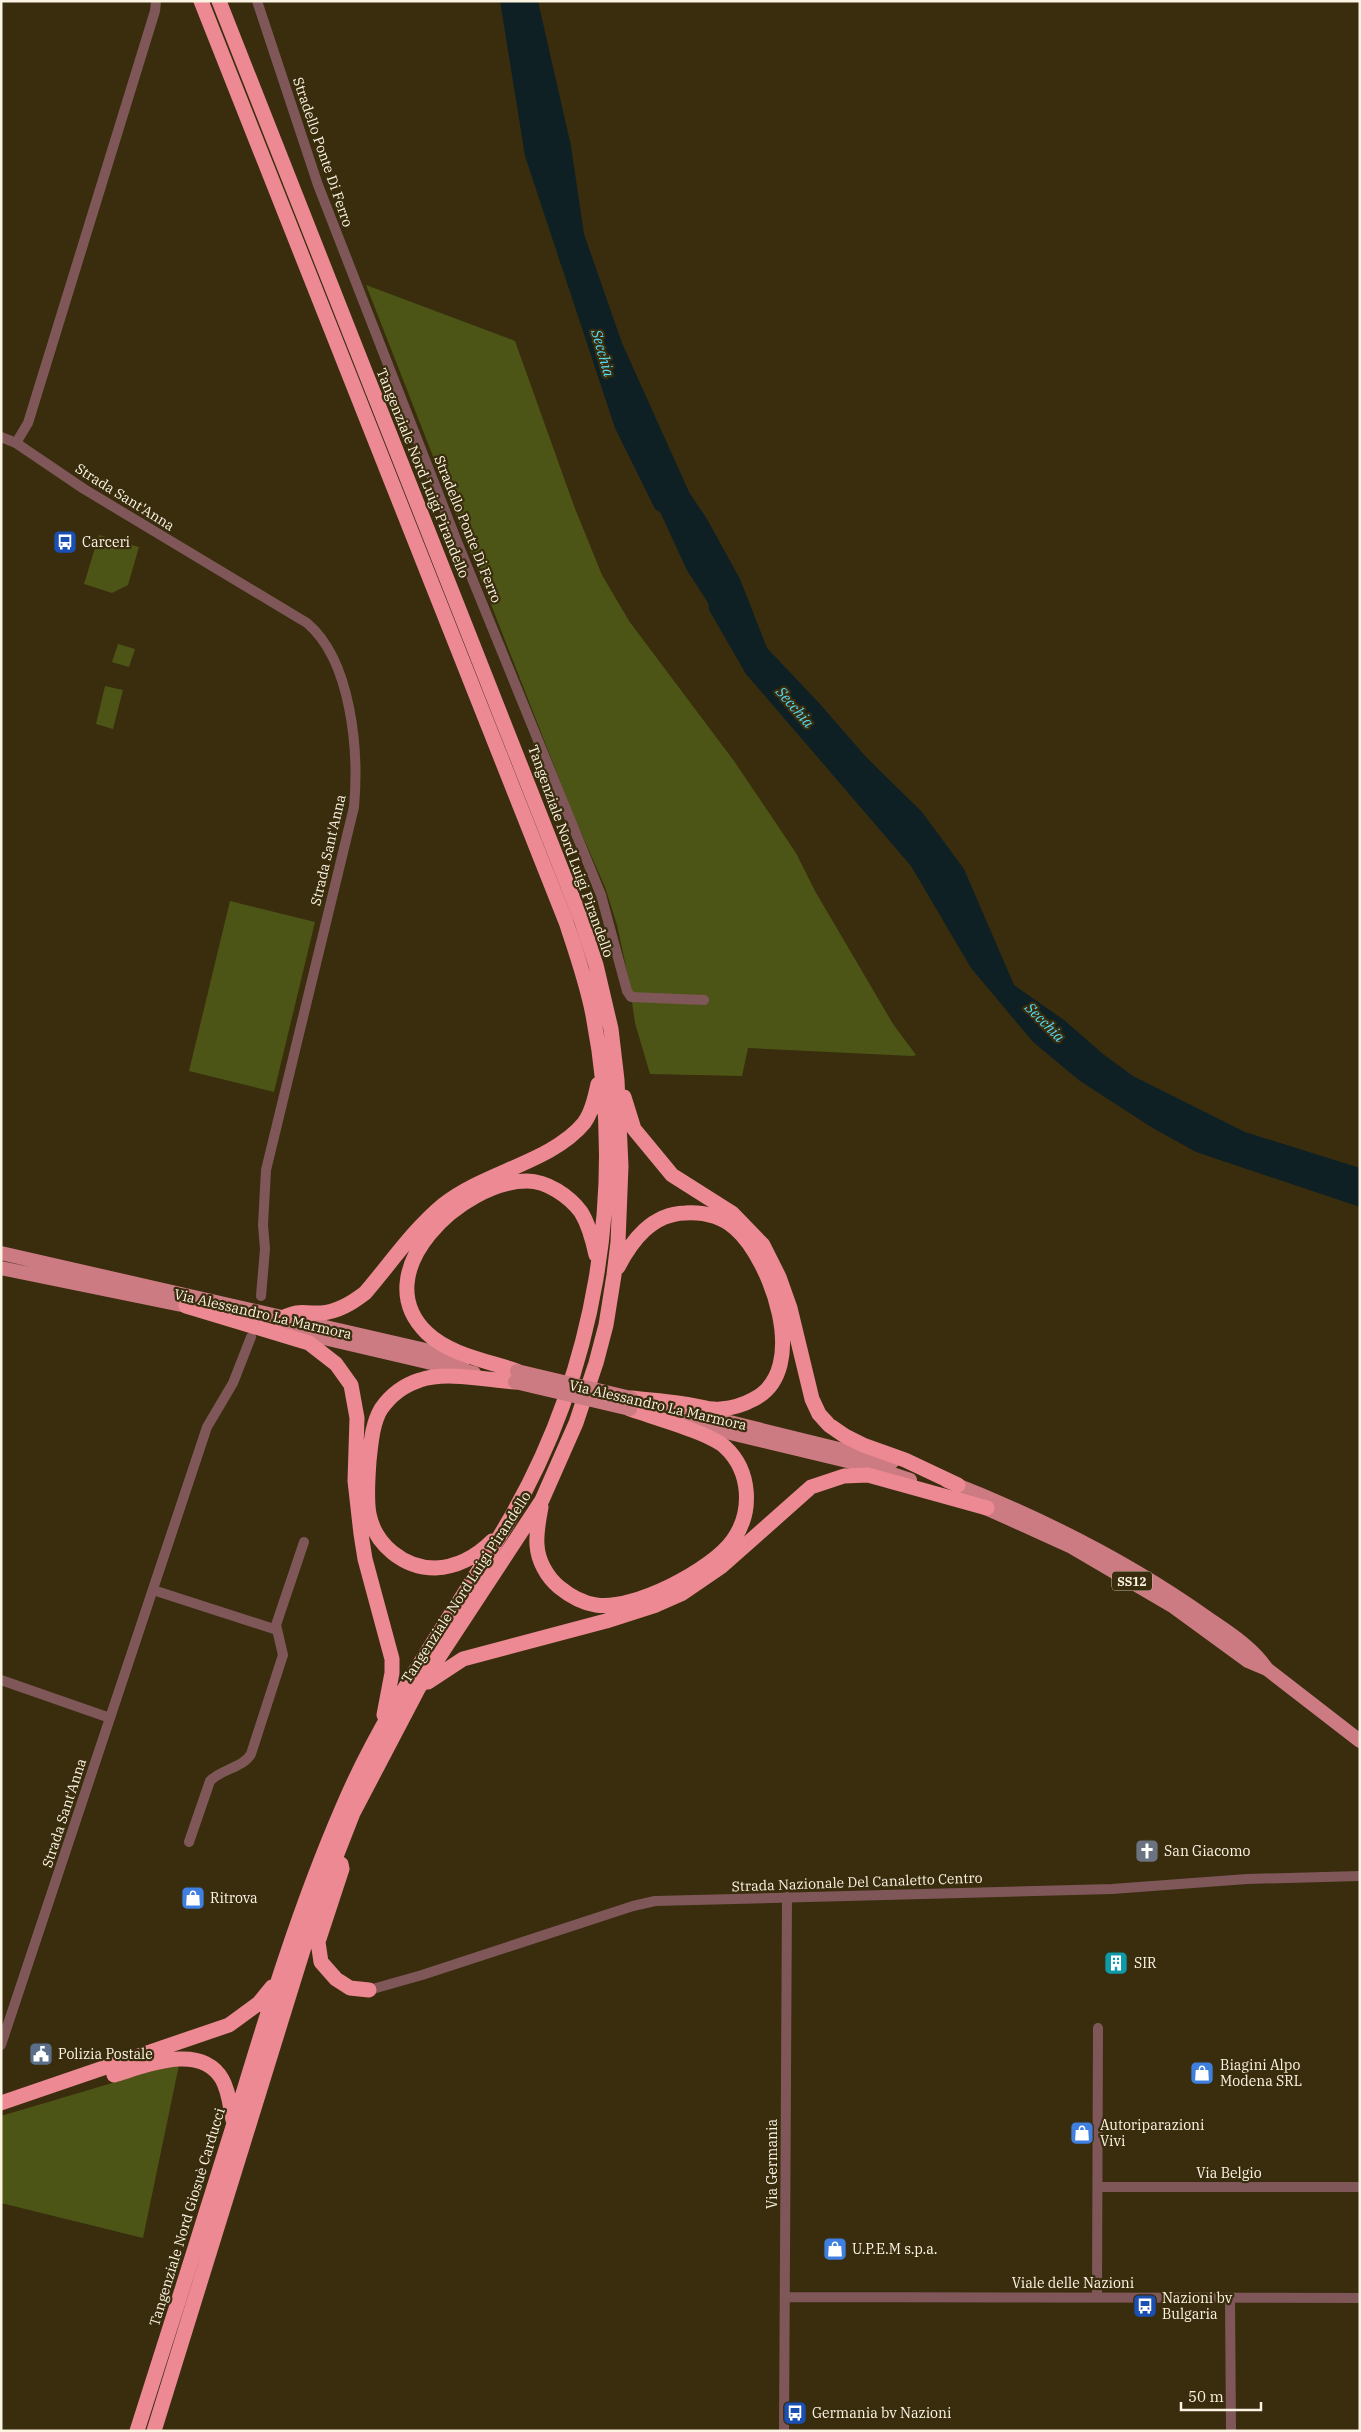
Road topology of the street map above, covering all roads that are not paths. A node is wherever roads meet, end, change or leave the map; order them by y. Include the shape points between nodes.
1 (156, 1) edge
2 (201, 1) edge
3 (218, 1) edge
4 (257, 1) edge
5 (1, 437) edge
6 (16, 443) junction
7 (704, 1000) dead end
8 (608, 1065) junction
9 (1, 1253) edge
10 (598, 1266) junction
11 (1, 1268) edge
12 (614, 1275) junction
13 (261, 1296) dead end
14 (186, 1306) junction
15 (282, 1318) junction
16 (251, 1338) dead end
17 (516, 1376) junction
18 (630, 1404) junction
19 (958, 1485) junction
20 (542, 1500) junction
21 (988, 1508) junction
22 (505, 1527) junction
23 (304, 1542) dead end
24 (153, 1590) junction
25 (277, 1630) junction
26 (1267, 1669) junction
27 (1, 1680) edge
28 (418, 1689) junction
29 (110, 1718) junction
30 (381, 1726) junction
31 (1360, 1741) edge
32 (189, 1842) dead end
33 (338, 1852) junction
34 (1360, 1876) edge
35 (787, 1897) junction
36 (280, 1976) junction
37 (369, 1990) joint
38 (266, 2012) joint
39 (1098, 2028) dead end
40 (1, 2045) edge
41 (1, 2104) edge
42 (233, 2125) junction
43 (1098, 2187) junction
44 (1360, 2187) edge
45 (1097, 2296) junction
46 (785, 2297) junction
47 (1230, 2298) junction
48 (1360, 2298) edge
49 (137, 2431) edge
50 (154, 2431) edge
51 (784, 2431) edge
52 (1230, 2431) edge

1 - 6 street via 28,423
2 - 8 highway, Tangenziale Nord Luigi Pirandello via 566,922
3 - 8 highway, Tangenziale Nord Luigi Pirandello via 582,919 604,996
4 - 7 street, Stradello Ponte Di Ferro via 318,185 456,539 601,894 627,991 632,997
5 - 6 street, Strada Sant'Anna
6 - 13 street, Strada Sant'Anna via 307,623 325,640 339,670 356,753 354,807 266,1170
8 - 10 highway, Tangenziale Nord Luigi Pirandello via 608,1165
8 - 12 highway, Tangenziale Nord Luigi Pirandello via 621,1166
8 - 15 highway via 585,1122 566,1140 479,1182 444,1204 355,1301 332,1311 296,1311
8 - 19 highway via 634,1129 672,1175 732,1213 763,1245 790,1308 812,1399 819,1414 845,1436
9 - 15 main road, Via Alessandro La Marmora
10 - 17 highway via 581,1212 548,1185 527,1181 505,1184 470,1200 433,1229 420,1245 410,1263 407,1294 411,1308 426,1332 439,1343
10 - 22 highway, Tangenziale Nord Luigi Pirandello via 586,1331 559,1418 541,1460
11 - 14 main road, Via Alessandro La Marmora
12 - 18 highway via 630,1245 658,1220 676,1213 698,1212 715,1216 734,1227 749,1243 772,1291 782,1324 784,1351 778,1372 756,1398 720,1410
12 - 20 highway, Tangenziale Nord Luigi Pirandello via 606,1325 593,1371 576,1423
14 - 17 main road, Via Alessandro La Marmora
14 - 30 highway via 309,1343 336,1364 351,1385 357,1418 355,1481 361,1534 392,1658
15 - 17 main road, Via Alessandro La Marmora
16 - 24 street, Strada Sant'Anna via 233,1382 207,1427
17 - 18 main road, Via Alessandro La Marmora, bridge
17 - 22 highway via 438,1376 420,1380 394,1394 380,1410 372,1438 368,1478 369,1514 378,1537 387,1548 410,1564 427,1568 452,1566 465,1561 485,1548
18 - 19 main road, Via Alessandro La Marmora via 868,1455
18 - 20 highway via 710,1437 736,1459 744,1476 747,1494 744,1520 732,1541 704,1566 653,1594 616,1606 591,1604 568,1594 552,1581 542,1564 537,1545
18 - 21 main road, Via Alessandro La Marmora via 868,1466
19 - 26 main road, Via Alessandro La Marmora via 1028,1514 1123,1563 1255,1652
20 - 28 highway, Tangenziale Nord Luigi Pirandello
21 - 26 main road, Via Alessandro La Marmora / SS12 via 1070,1546 1118,1573 1174,1607 1248,1661
21 - 28 highway via 868,1475 825,1481 812,1487 722,1566 681,1594 606,1621 463,1659
22 - 30 highway, Tangenziale Nord Luigi Pirandello
23 - 25 street
24 - 25 street
24 - 29 street, Strada Sant'Anna
25 - 32 street via 283,1655 251,1754 210,1781
26 - 31 main road, Via Alessandro La Marmora / SS12
27 - 29 street
28 - 33 highway, Tangenziale Nord Luigi Pirandello via 353,1813
29 - 40 street, Strada Sant'Anna
30 - 36 highway, Tangenziale Nord Luigi Pirandello via 352,1785 311,1884
33 - 37 highway via 342,1869 318,1942 321,1962 336,1979 350,1988
33 - 50 highway, Tangenziale Nord Luigi Pirandello via 317,1905
34 - 35 street, Strada Nazionale Del Canaletto Centro via 1246,1879 1112,1889
35 - 37 street, Strada Nazionale Del Canaletto Centro via 644,1902
35 - 46 street, Via Germania
36 - 38 highway, Tangenziale Nord Luigi Pirandello
36 - 41 highway via 259,2003 229,2025
38 - 42 highway, Tangenziale Nord Giosuè Carducci
39 - 43 street
41 - 42 highway via 164,2061 184,2059 201,2062 221,2078 227,2090
42 - 49 highway, Tangenziale Nord Giosuè Carducci
43 - 44 street, Via Belgio
43 - 45 street
45 - 46 street, Viale delle Nazioni
45 - 47 street, Viale delle Nazioni
46 - 51 street, Via Germania
47 - 48 street, Viale delle Nazioni
47 - 52 street

